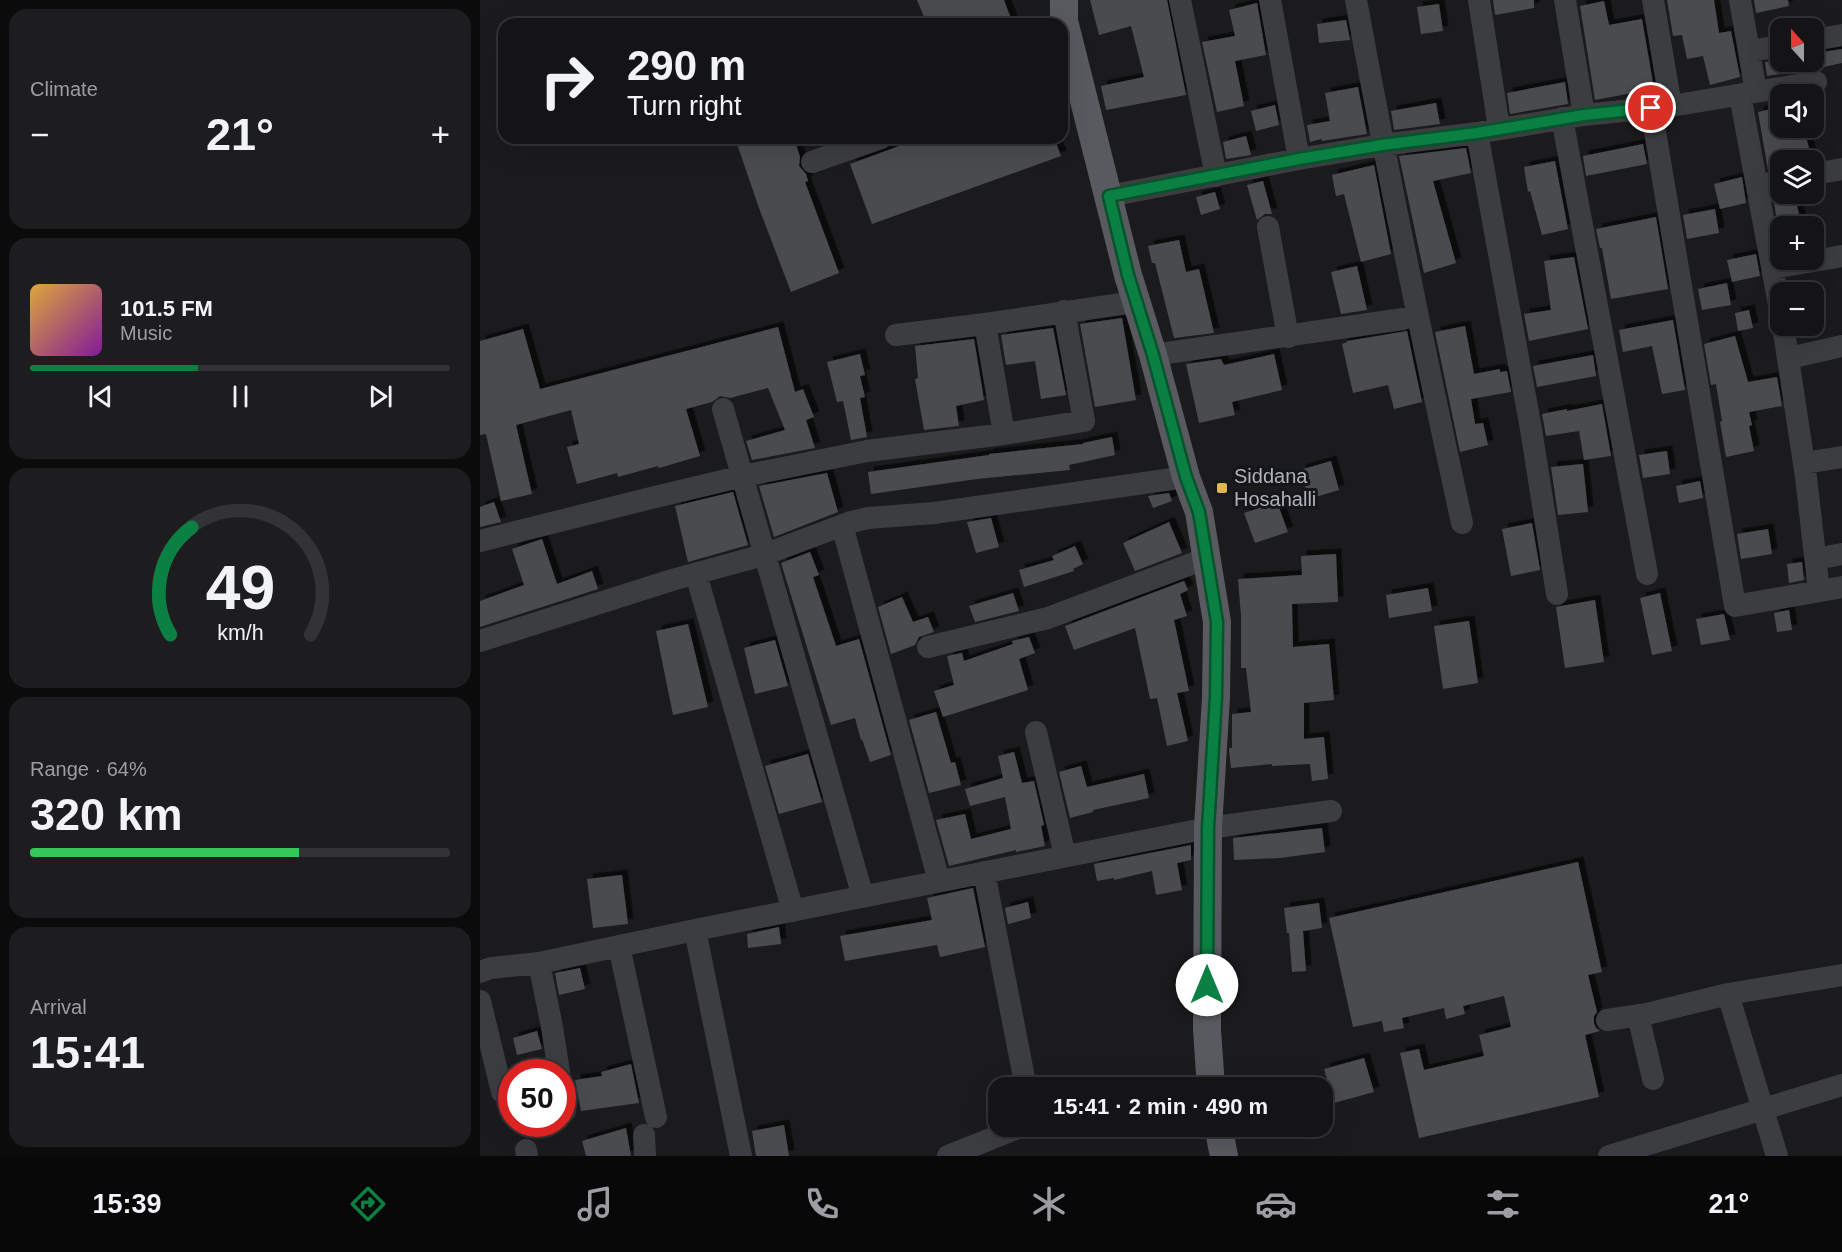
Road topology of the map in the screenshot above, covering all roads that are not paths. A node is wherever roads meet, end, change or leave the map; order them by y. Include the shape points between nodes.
1 (1064, 0) edge
2 (1180, 0) edge
3 (1270, 0) edge
4 (1356, 0) edge
5 (1479, 0) edge
6 (1565, 0) edge
7 (1653, 0) edge
8 (1740, 0) edge
9 (1064, 18) edge
10 (1842, 35) edge
11 (1824, 38) edge
12 (1770, 48) edge
13 (1750, 51) junction
14 (1069, 71) edge
15 (1816, 82) dead end
16 (1748, 94) junction
17 (1661, 107) junction
18 (1573, 116) junction
19 (1499, 128) junction
20 (1477, 133) junction
21 (864, 144) edge
22 (1382, 145) junction
23 (1299, 159) junction
24 (812, 162) dead end
25 (1842, 169) edge
26 (1824, 172) edge
27 (1216, 176) junction
28 (1770, 183) edge
29 (1757, 186) junction
30 (1109, 196) junction
31 (1268, 227) dead end
32 (1770, 253) edge
33 (1842, 256) edge
34 (1824, 259) edge
35 (1136, 302) junction
36 (1064, 311) junction
37 (1403, 319) dead end
38 (985, 324) junction
39 (896, 335) dead end
40 (1785, 336) edge
41 (1288, 337) junction
42 (1842, 346) edge
43 (1153, 355) junction
44 (1789, 358) junction
45 (723, 409) dead end
46 (1004, 434) junction
47 (1842, 458) edge
48 (1804, 463) junction
49 (743, 476) junction
50 (1186, 477) junction
51 (1462, 523) dead end
52 (842, 525) junction
53 (480, 541) edge
54 (766, 554) junction
55 (1842, 554) edge
56 (1207, 558) junction
57 (1816, 559) junction
58 (696, 574) junction
59 (1647, 574) dead end
60 (1842, 587) edge
61 (1820, 591) junction
62 (1557, 594) dead end
63 (480, 641) edge
64 (928, 647) dead end
65 (1036, 732) dead end
66 (1331, 811) dead end
67 (1208, 828) junction
68 (1065, 856) junction
69 (984, 872) junction
70 (939, 881) junction
71 (863, 897) junction
72 (794, 911) junction
73 (695, 930) junction
74 (619, 946) junction
75 (539, 963) junction
76 (480, 972) edge
77 (1842, 975) edge
78 (1728, 994) junction
79 (480, 1001) edge
80 (1638, 1015) junction
81 (1607, 1020) dead end
82 (557, 1059) edge
83 (498, 1075) edge
84 (1024, 1077) edge
85 (1209, 1077) edge
86 (1653, 1079) dead end
87 (1842, 1085) edge
88 (1762, 1109) junction
89 (648, 1136) edge
90 (996, 1137) edge
91 (1220, 1137) edge
92 (741, 1156) edge
93 (948, 1156) edge
94 (1224, 1156) edge
95 (1610, 1156) edge
96 (1777, 1156) edge

1 - 9 main road
2 - 27 street
3 - 23 street
4 - 22 street
5 - 19 street
6 - 18 street
7 - 17 street
8 - 13 street
10 - 11 street
12 - 13 street
13 - 16 street
14 - 30 main road
15 - 16 street
16 - 17 street
16 - 29 street
17 - 18 street
17 - 61 street via 1735,606
18 - 19 street
18 - 59 street
19 - 20 street
20 - 22 street
20 - 62 street
21 - 24 street
22 - 23 street
22 - 51 street
23 - 27 street
25 - 26 street
27 - 30 street
28 - 29 street
29 - 32 street
30 - 35 main road
31 - 41 street
33 - 34 street
35 - 36 street
35 - 43 main road
36 - 38 street
36 - 46 street via 1084,421
37 - 41 street
38 - 39 street
38 - 46 street
40 - 44 street
41 - 43 street
42 - 44 street
43 - 50 main road
44 - 48 street
45 - 49 street
46 - 49 street via 867,451
47 - 48 street
48 - 57 street
49 - 53 street
49 - 54 street
50 - 52 street via 934,513 868,518
50 - 56 main road via 1199,512
52 - 54 street
52 - 70 street
54 - 58 street
54 - 71 street
55 - 57 street
56 - 64 street via 1048,618
56 - 67 main road via 1217,622
57 - 61 street
58 - 63 street
58 - 72 street
60 - 61 street
65 - 68 street
66 - 67 street
67 - 68 street
67 - 85 main road
68 - 69 street
69 - 70 street
69 - 84 street
70 - 71 street
71 - 72 street
72 - 73 street
73 - 74 street
73 - 92 street
74 - 75 street
74 - 89 street
75 - 76 street
75 - 82 street
77 - 78 street
78 - 80 street
78 - 88 street
79 - 83 street
80 - 81 street
80 - 86 street
87 - 88 street
88 - 95 street
88 - 96 street
90 - 93 street
91 - 94 main road

